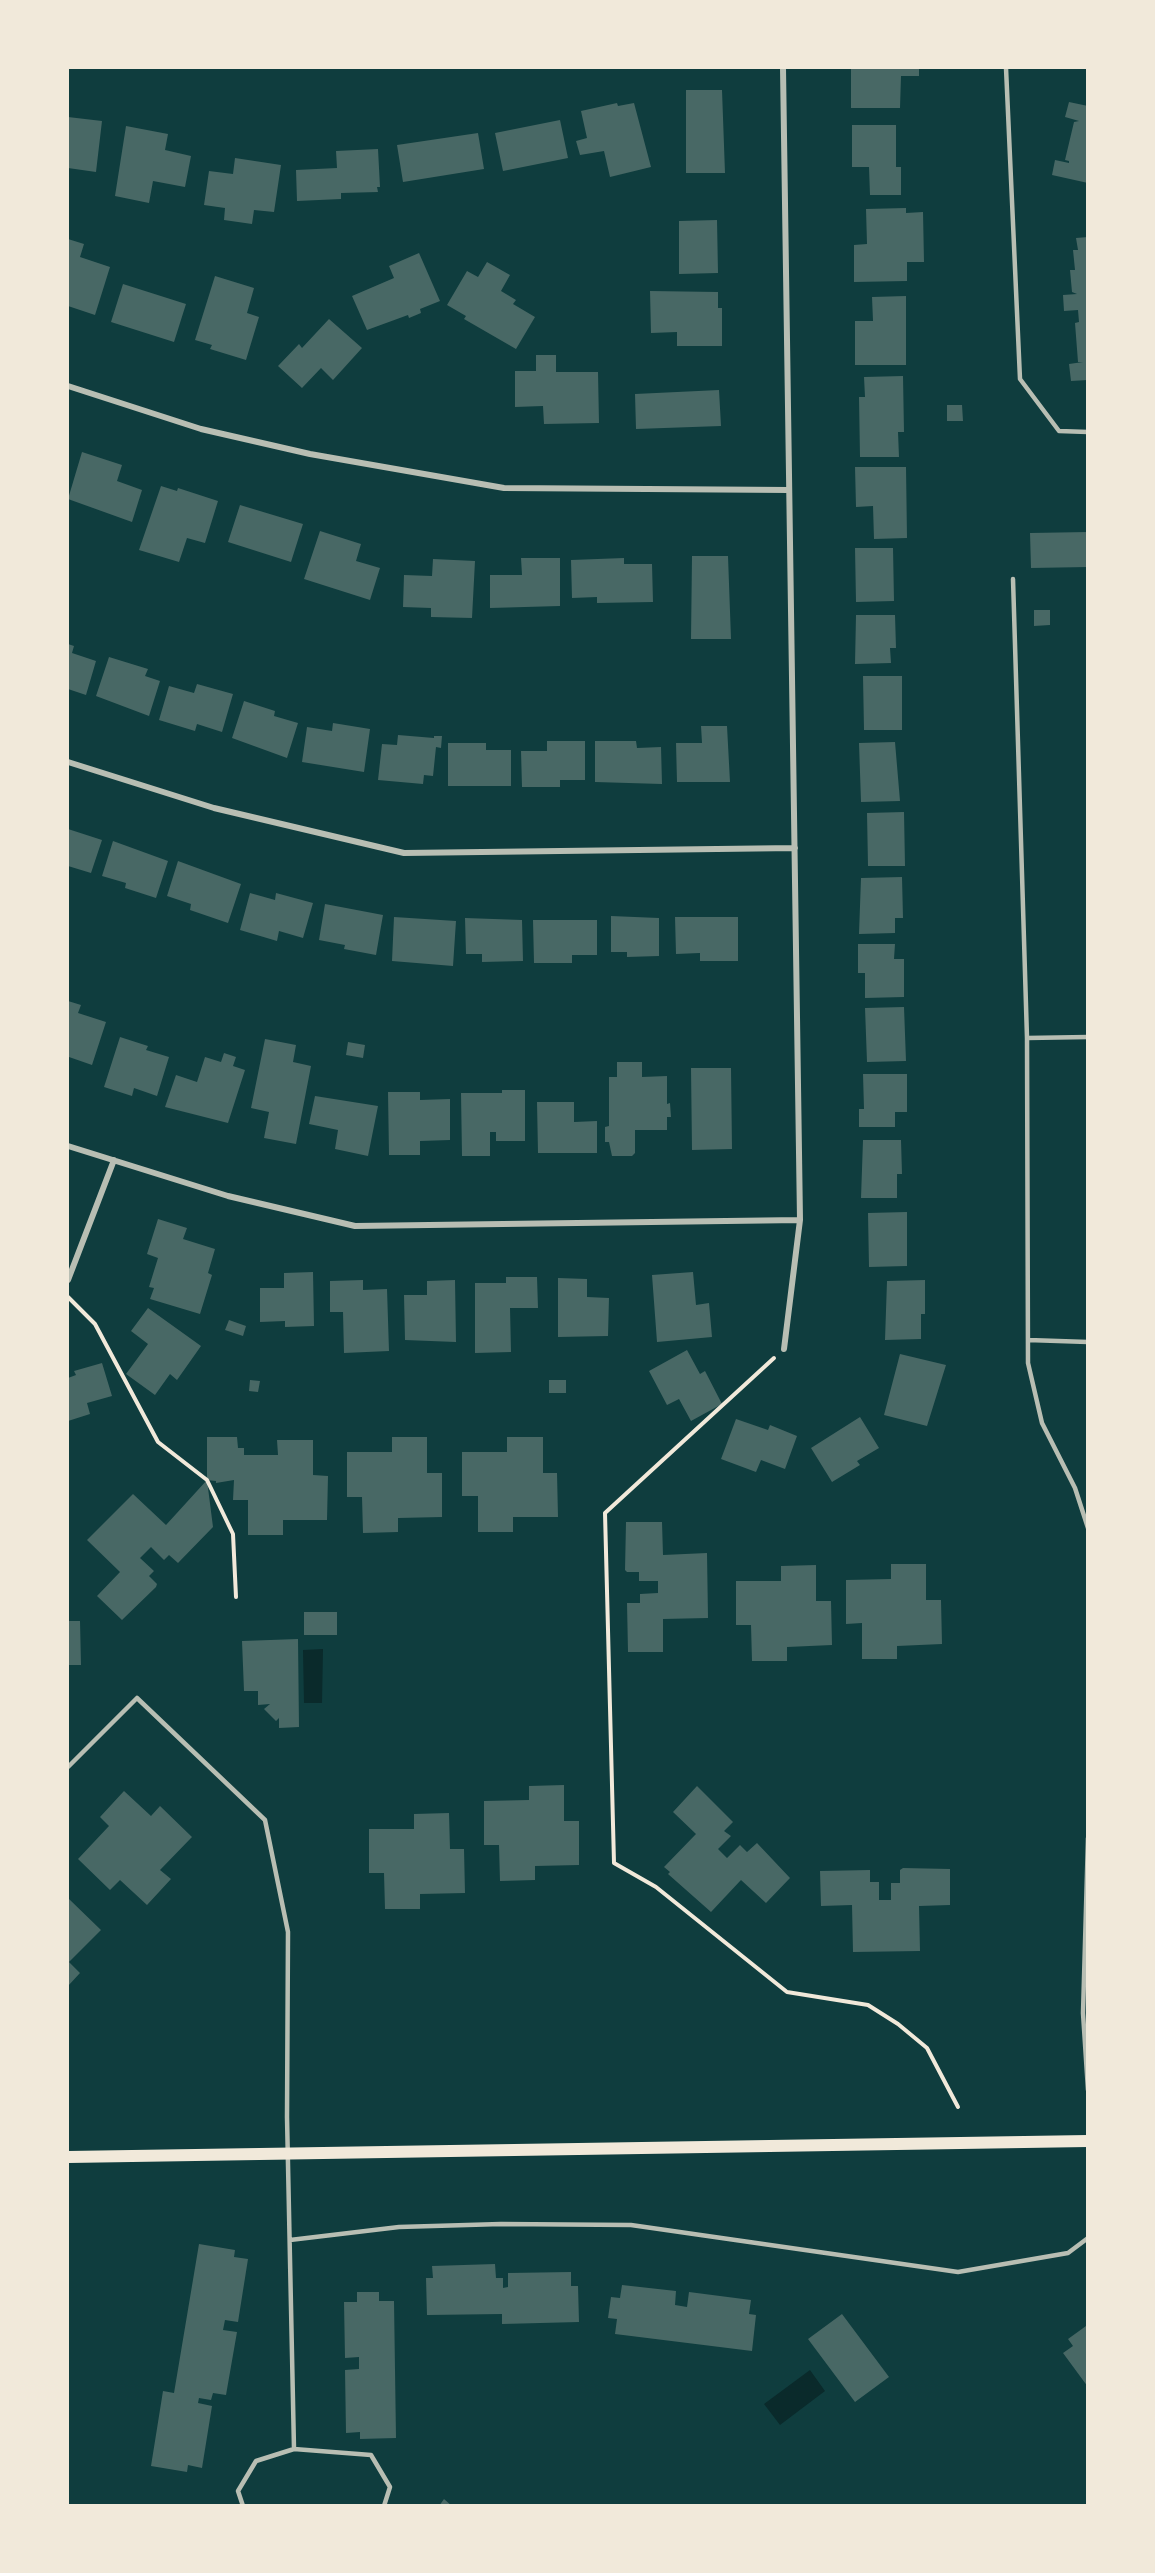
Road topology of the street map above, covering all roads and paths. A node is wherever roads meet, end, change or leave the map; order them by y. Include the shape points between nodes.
1 (783, 68) edge
2 (1006, 68) edge
3 (68, 386) edge
4 (1088, 432) edge
5 (789, 490) junction
6 (1013, 579) dead end
7 (68, 762) edge
8 (795, 848) junction
9 (1088, 1037) edge
10 (1027, 1038) junction
11 (68, 1146) edge
12 (114, 1160) junction
13 (800, 1220) junction
14 (68, 1280) edge
15 (68, 1296) edge
16 (1028, 1340) junction
17 (1088, 1342) edge
18 (784, 1349) joint
19 (1088, 1528) edge
20 (236, 1597) dead end
21 (68, 1767) edge
22 (1088, 1838) edge
23 (1088, 2090) edge
24 (958, 2107) dead end
25 (1088, 2141) edge
26 (288, 2154) junction
27 (68, 2157) edge
28 (1088, 2238) edge
29 (290, 2240) junction
30 (294, 2449) junction
31 (243, 2505) edge
32 (384, 2505) edge

1 - 5 street
2 - 4 lane via 1020,379 1059,431
3 - 5 street via 201,429 322,456 504,488
5 - 8 street
6 - 10 lane
7 - 8 street via 214,808 404,853
8 - 13 street
9 - 10 lane
10 - 16 lane
11 - 12 street
12 - 13 street via 228,1196 355,1226
12 - 14 street
13 - 18 street
15 - 20 path via 95,1324 158,1442 207,1480 233,1534
16 - 17 lane
16 - 19 lane via 1028,1364 1042,1423 1075,1488
18 - 24 path via 605,1513 614,1863 656,1887 787,1992 868,2005 898,2024 927,2048
21 - 26 lane via 137,1698 265,1820 288,1932
22 - 23 lane via 1083,2013
25 - 26 main road
26 - 27 main road
26 - 29 lane
28 - 29 lane via 1068,2253 958,2272 631,2225 399,2227
29 - 30 lane
30 - 31 lane via 256,2461 238,2491
30 - 32 lane via 370,2455 390,2487

